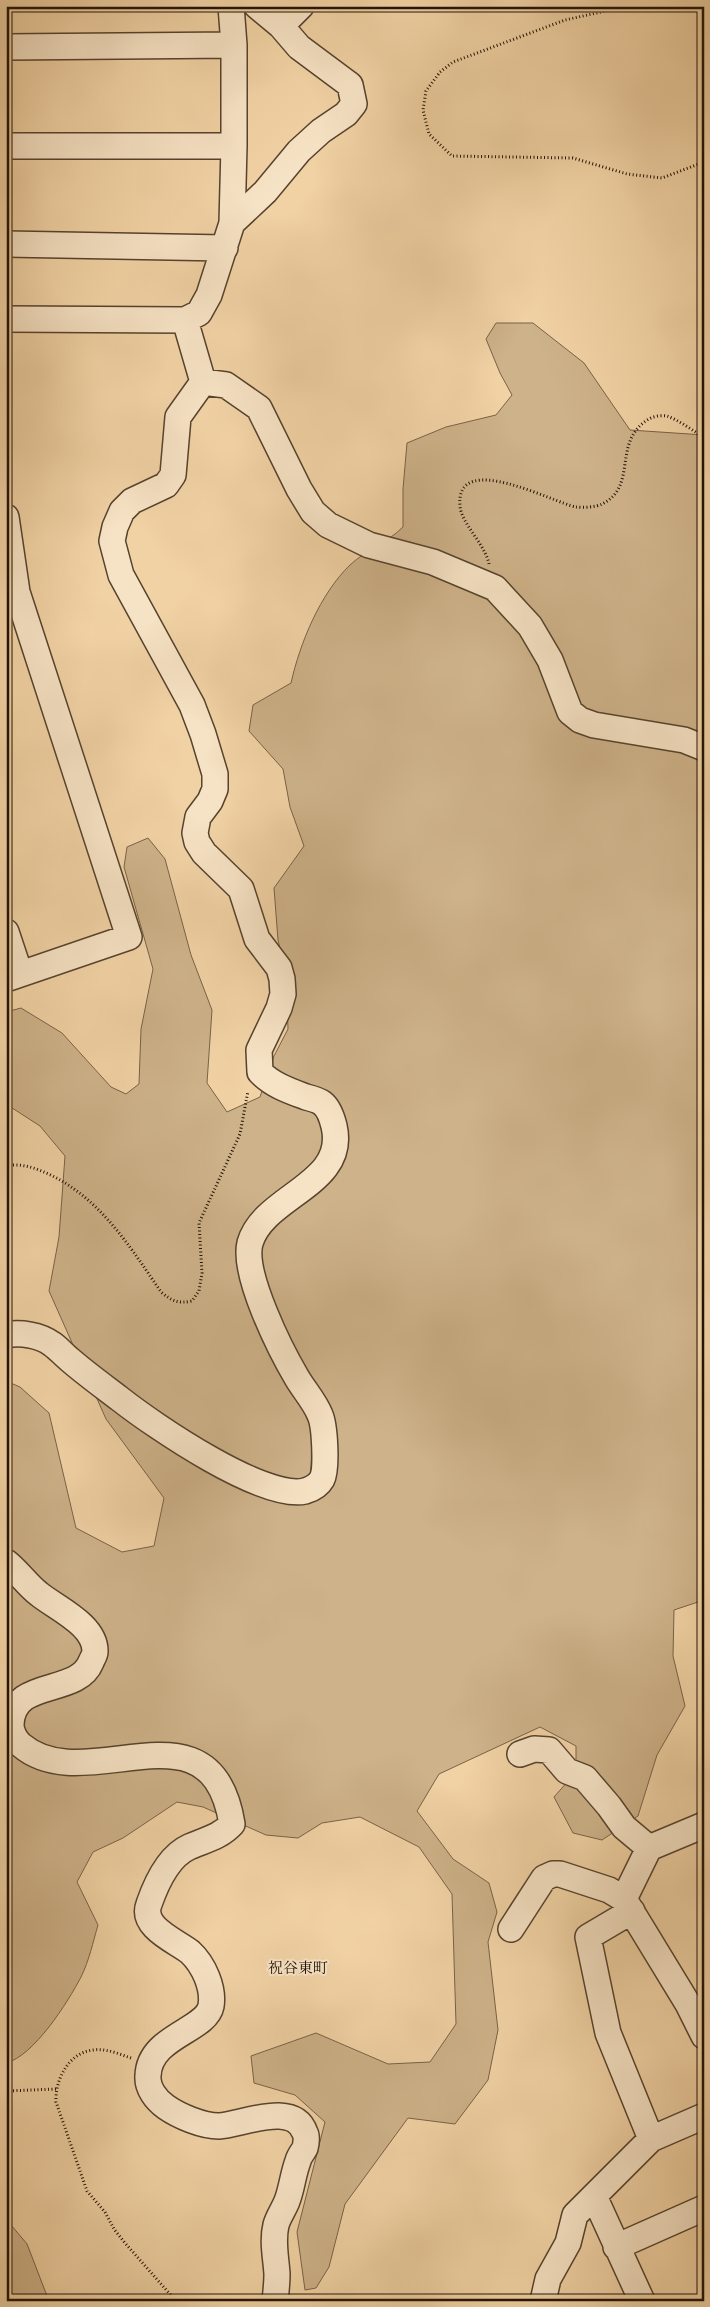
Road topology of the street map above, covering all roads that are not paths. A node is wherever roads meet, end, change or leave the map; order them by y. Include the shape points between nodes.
1 (231, 6) edge
2 (257, 6) edge
3 (301, 6) edge
4 (281, 26) junction
5 (234, 45) junction
6 (6, 47) edge
7 (6, 146) edge
8 (234, 146) junction
9 (232, 223) junction
10 (6, 233) edge
11 (6, 244) edge
12 (225, 248) junction
13 (6, 263) edge
14 (6, 319) edge
15 (185, 320) junction
16 (203, 382) junction
17 (6, 517) edge
18 (12, 592) edge
19 (704, 748) edge
20 (6, 932) edge
21 (13, 977) edge
22 (6, 1335) edge
23 (6, 1562) edge
24 (520, 1754) dead end
25 (704, 1825) edge
26 (649, 1848) junction
27 (628, 1905) junction
28 (511, 1928) dead end
29 (696, 2001) edge
30 (704, 2036) edge
31 (704, 2116) edge
32 (651, 2139) junction
33 (594, 2196) junction
34 (704, 2208) edge
35 (616, 2247) junction
36 (275, 2301) edge
37 (543, 2301) edge
38 (642, 2301) edge

1 - 5 street
2 - 4 street
3 - 4 street
4 - 9 street via 299,47 350,85 354,104 299,151 265,192
5 - 6 street
5 - 8 street
7 - 8 street
8 - 9 street
9 - 12 street
10 - 11 street
11 - 12 street
11 - 13 street
12 - 15 street via 206,301 199,313
14 - 15 street
15 - 16 street
16 - 19 street via 226,385 259,408 299,489 313,512 328,525 369,545 433,562 495,588 530,626 550,660 570,712 580,720 684,740
16 - 22 street via 178,416 173,475 166,485 132,501 122,511 112,541 121,575 192,705 215,774 215,789 198,817 197,842 204,853 241,888 256,939 279,968 282,978 283,994 279,1008 259,1050 260,1072 288,1090 322,1103 331,1115 335,1132 332,1158 323,1172 268,1216 255,1231 249,1245 253,1277 274,1337 320,1414 325,1434 323,1477 317,1486 305,1491 289,1492 270,1487 173,1437 122,1401 52,1343 29,1335
17 - 18 street
18 - 21 street via 129,937
20 - 21 street
23 - 36 street via 37,1593 82,1624 95,1652 90,1666 82,1675 20,1701 11,1714 11,1730 19,1745 53,1761 72,1764 162,1754 186,1758 207,1770 218,1784 230,1811 232,1824 225,1832 188,1847 170,1862 148,1906 154,1927 191,1953 213,1993 210,2010 162,2046 148,2064 147,2082 156,2098 167,2108 196,2121 218,2126 268,2116 285,2117 299,2123 306,2134 288,2200 276,2225
24 - 26 street via 534,1749 549,1750 567,1772 585,1778 624,1827
25 - 26 street
26 - 27 street
27 - 28 street via 609,1890 552,1874 544,1878
27 - 29 street
27 - 32 street via 588,1937 608,2033
29 - 30 street
31 - 32 street
32 - 33 street
33 - 35 street
33 - 37 street via 575,2215 568,2243 548,2279
34 - 35 street
35 - 38 street

